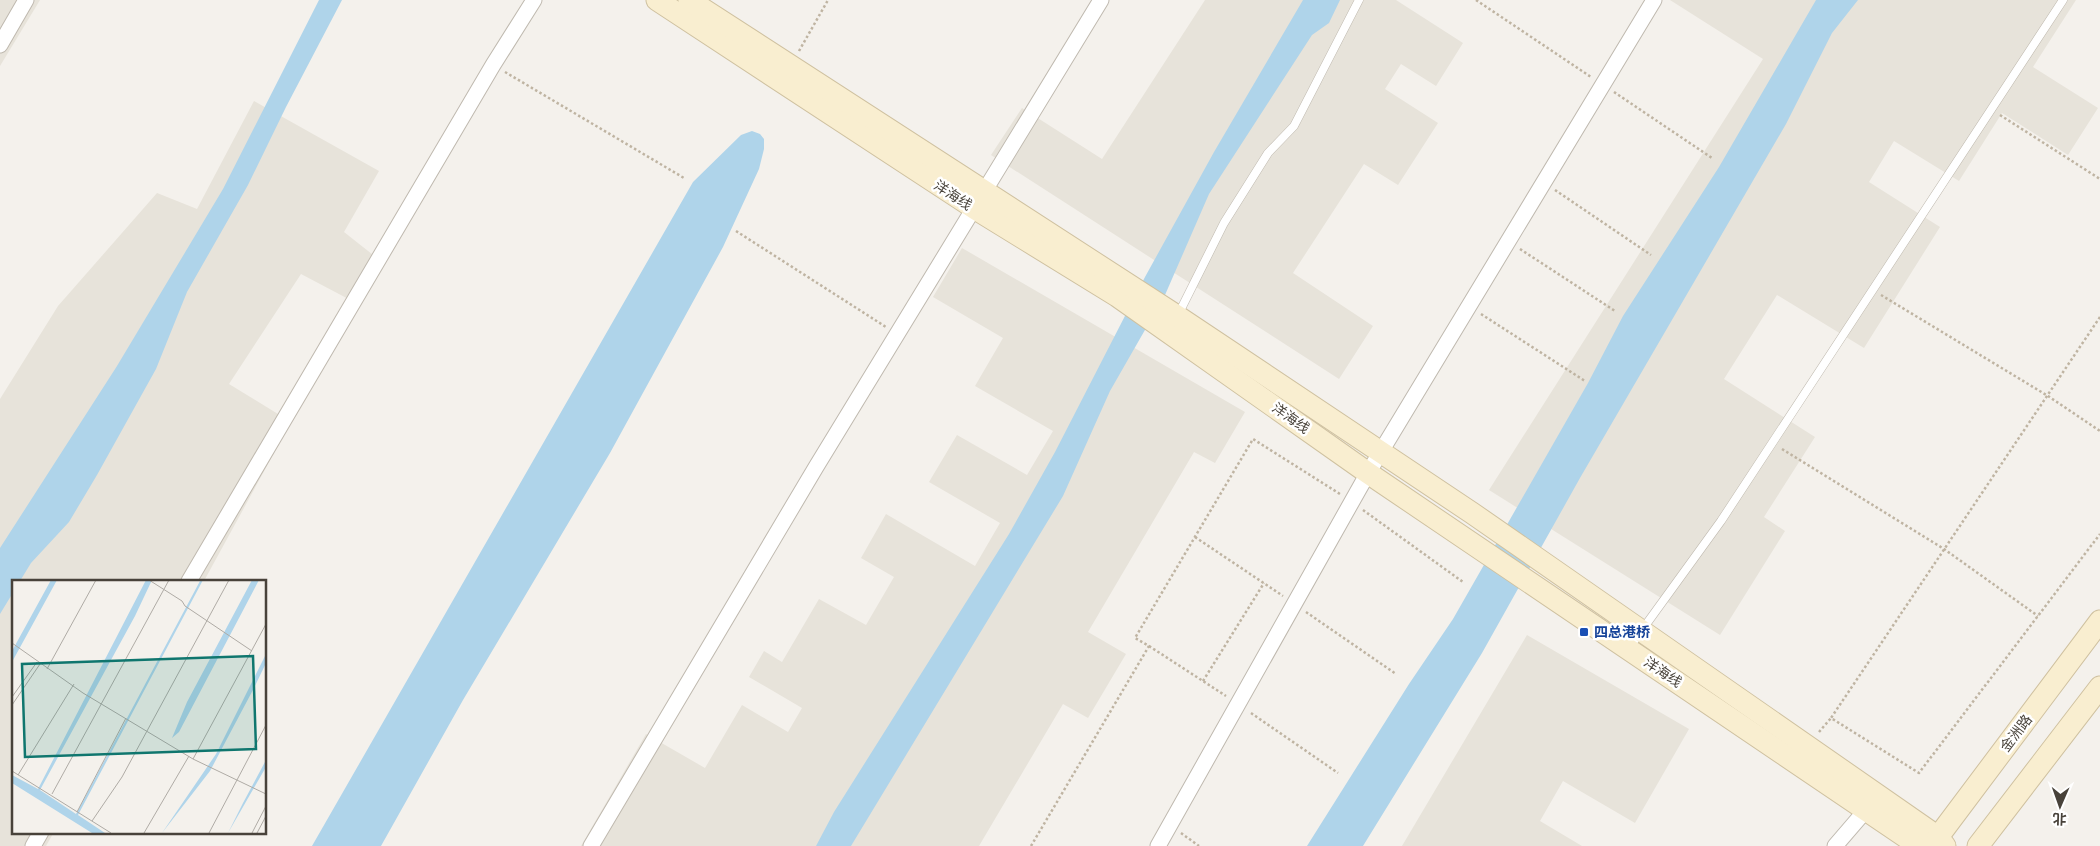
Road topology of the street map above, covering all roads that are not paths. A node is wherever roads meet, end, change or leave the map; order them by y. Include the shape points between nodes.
1 (26, 0) edge
2 (534, 0) edge
3 (657, 0) edge
4 (689, 0) edge
5 (1101, 0) edge
6 (1359, 0) edge
7 (1654, 0) edge
8 (2063, 0) edge
9 (0, 45) edge
10 (979, 200) junction
11 (1169, 321) junction
12 (1381, 452) junction
13 (1368, 473) junction
14 (190, 580) edge
15 (2100, 621) edge
16 (1642, 631) junction
17 (1629, 649) junction
18 (2100, 687) edge
19 (1872, 803) junction
20 (40, 834) edge
21 (1935, 844) edge
22 (33, 846) edge
23 (591, 846) edge
24 (1158, 846) edge
25 (1835, 846) edge
26 (1978, 846) edge

1 - 9 street
2 - 14 street
3 - 10 main road, 洋海线
4 - 10 main road, 洋海线 via 791,66
5 - 10 street
6 - 11 lane via 1294,126 1268,152
7 - 12 street
8 - 16 lane via 1721,521
10 - 11 main road, 洋海线
10 - 23 street
11 - 12 main road, 洋海线
11 - 13 main road, 洋海线
12 - 13 street
12 - 16 main road, 洋海线
13 - 17 main road, 洋海线
13 - 24 street
15 - 21 main road, 金洲路
16 - 17 lane
16 - 19 main road, 洋海线
17 - 19 main road, 洋海线
18 - 26 main road
19 - 21 main road, 洋海线
19 - 25 street
20 - 22 street

